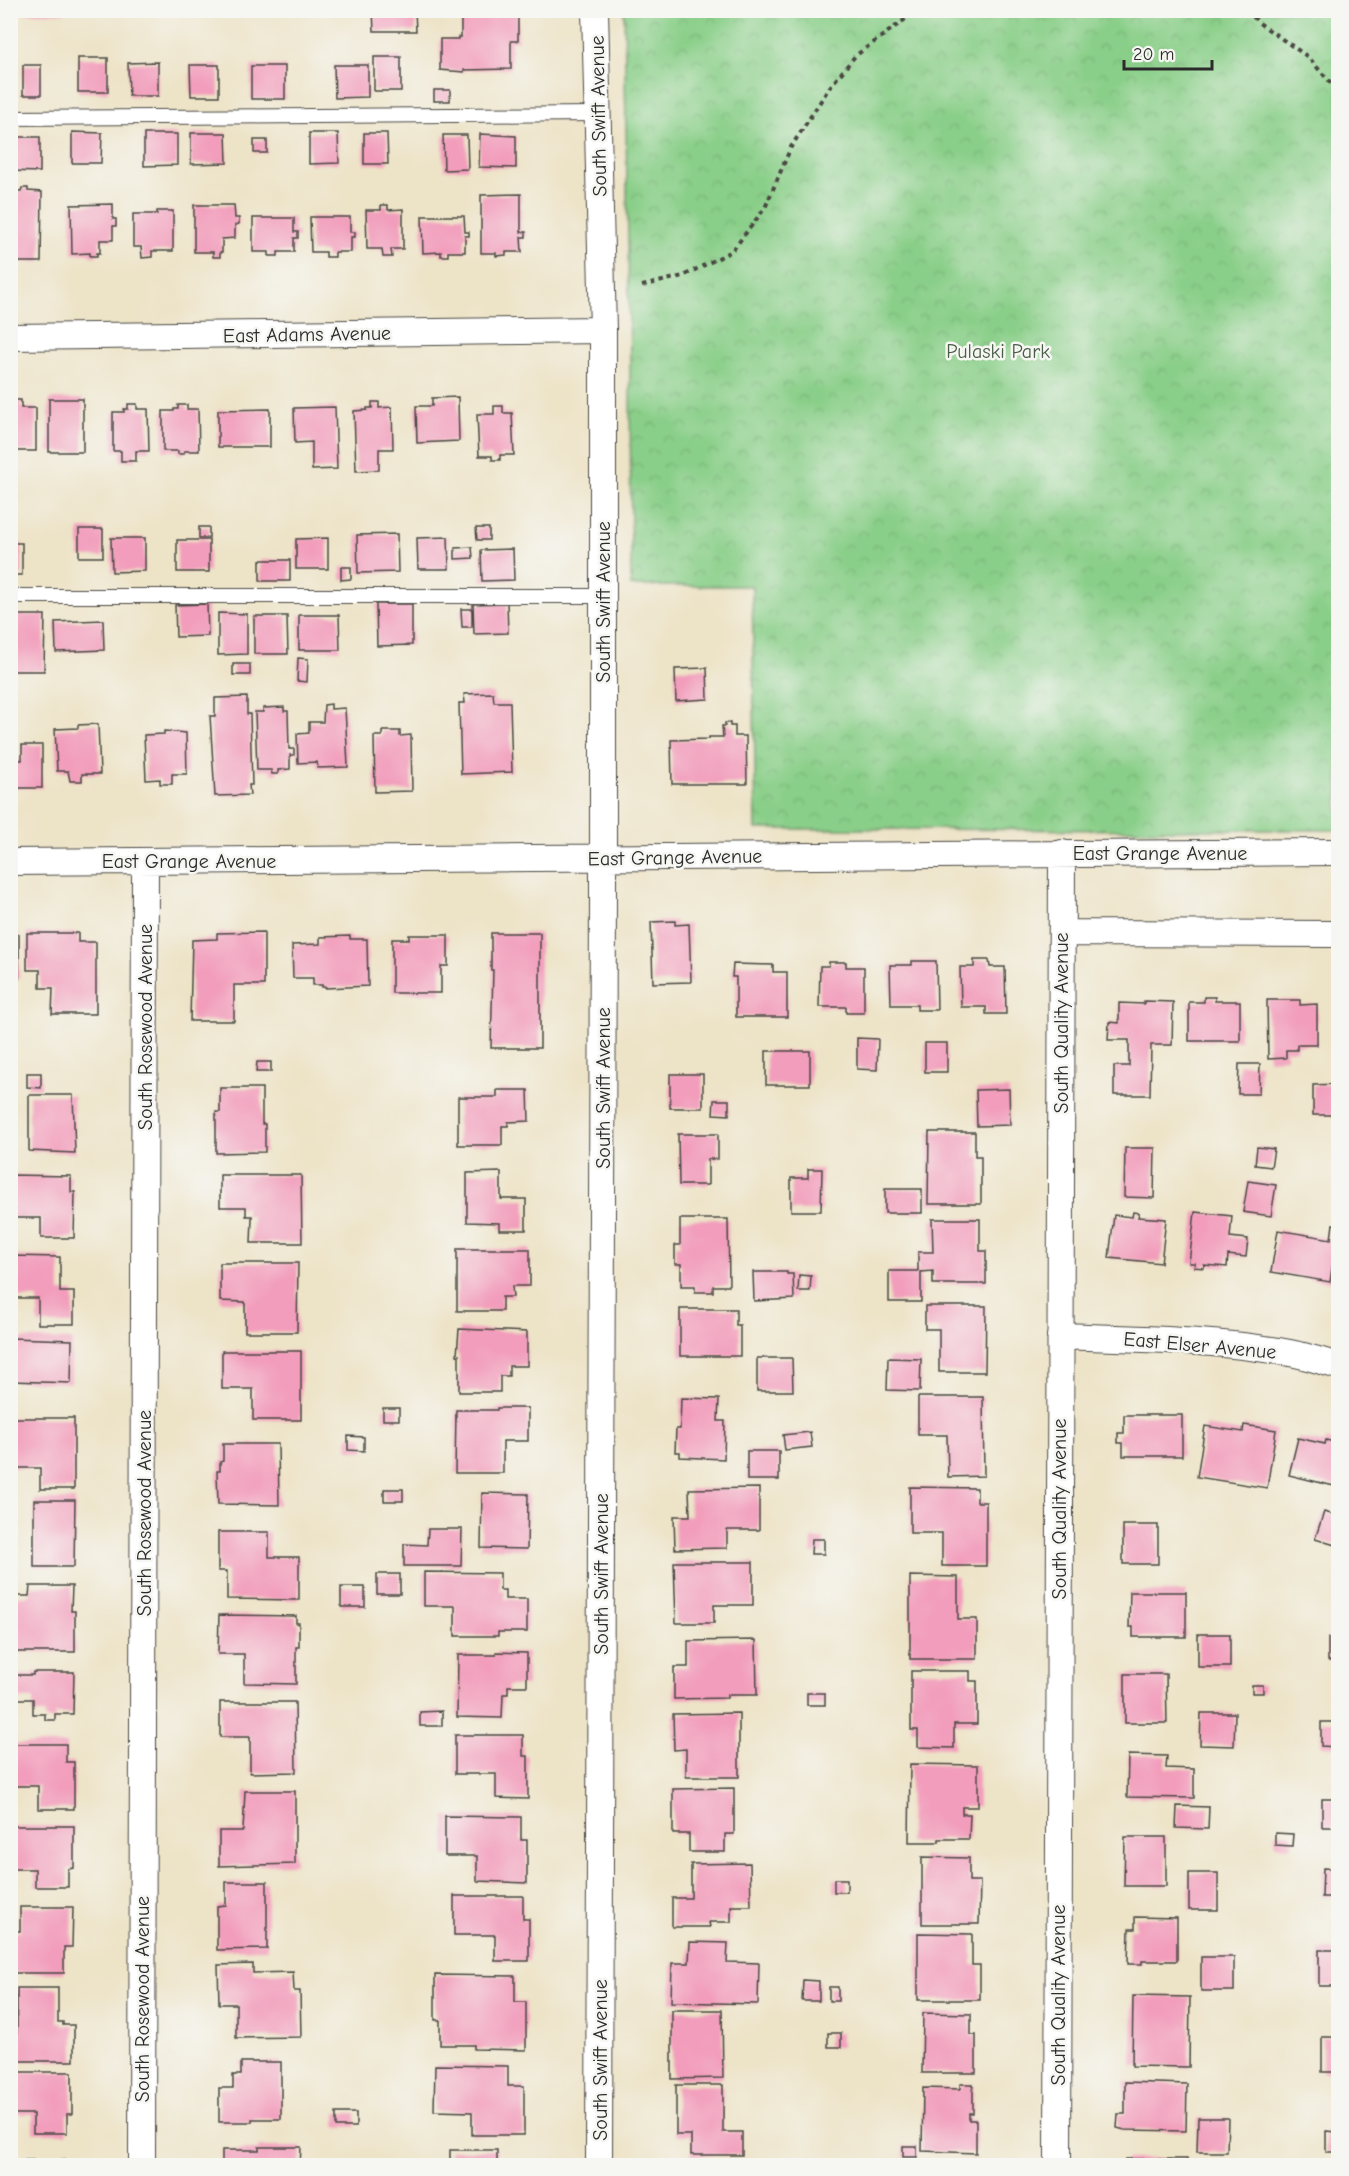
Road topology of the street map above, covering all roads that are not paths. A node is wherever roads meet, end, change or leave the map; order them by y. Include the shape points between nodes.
1 (595, 10) edge
2 (598, 114) junction
3 (10, 118) edge
4 (603, 330) junction
5 (10, 337) edge
6 (10, 596) edge
7 (603, 596) junction
8 (1338, 852) edge
9 (1062, 853) junction
10 (603, 858) junction
11 (145, 861) junction
12 (10, 862) edge
13 (1062, 933) junction
14 (1338, 934) edge
15 (1060, 1336) junction
16 (1338, 1366) edge
17 (142, 2166) edge
18 (599, 2166) edge
19 (1058, 2166) edge

1 - 2 street, South Swift Avenue
2 - 3 lane
2 - 4 street, South Swift Avenue
4 - 5 street, East Adams Avenue
4 - 7 street, South Swift Avenue
6 - 7 lane
7 - 10 street, South Swift Avenue
8 - 9 street, East Grange Avenue
9 - 10 street, East Grange Avenue
9 - 13 street, South Quality Avenue
10 - 11 street, East Grange Avenue
10 - 18 street, South Swift Avenue
11 - 12 street, East Grange Avenue
11 - 17 street, South Rosewood Avenue
13 - 14 street
13 - 15 street, South Quality Avenue
15 - 16 street, East Elser Avenue via 1162,1338 1240,1346 1291,1353
15 - 19 street, South Quality Avenue

